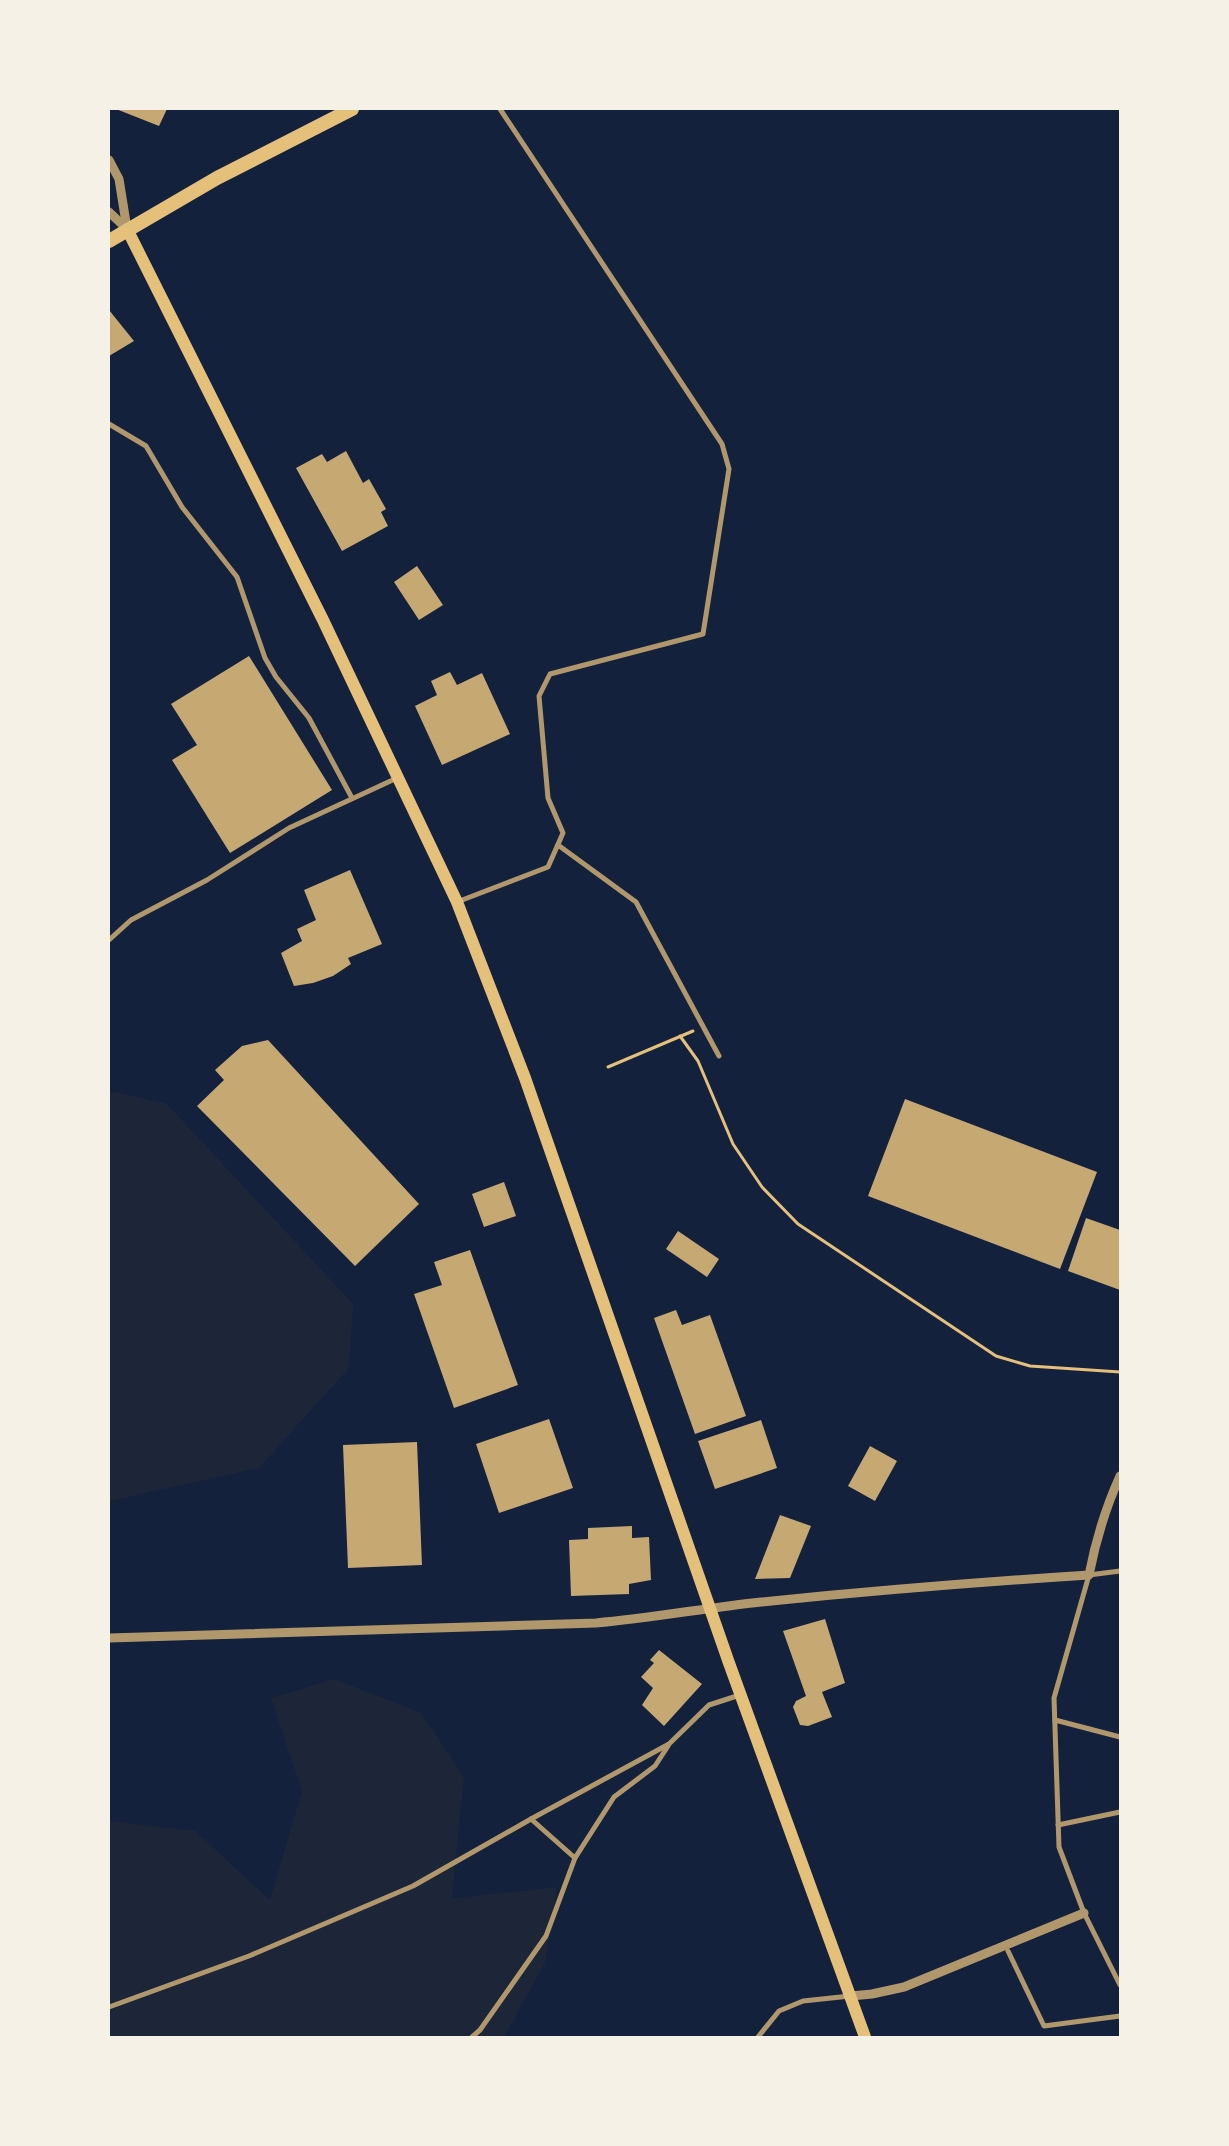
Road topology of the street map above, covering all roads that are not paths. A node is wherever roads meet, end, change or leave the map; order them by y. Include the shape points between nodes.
1 (352, 109) edge
2 (500, 109) edge
3 (109, 160) edge
4 (109, 212) edge
5 (127, 230) junction
6 (109, 240) edge
7 (109, 424) edge
8 (398, 777) junction
9 (352, 798) junction
10 (558, 845) junction
11 (457, 902) junction
12 (109, 940) edge
13 (719, 1056) dead end
14 (1120, 1476) edge
15 (1120, 1571) edge
16 (1089, 1574) junction
17 (710, 1609) junction
18 (109, 1638) edge
19 (741, 1695) junction
20 (1055, 1720) junction
21 (1120, 1737) edge
22 (669, 1744) junction
23 (1120, 1812) edge
24 (531, 1819) junction
25 (1058, 1825) junction
26 (575, 1858) junction
27 (1084, 1913) junction
28 (1008, 1951) dead end
29 (1120, 1985) edge
30 (851, 1996) junction
31 (109, 2007) edge
32 (1120, 2016) edge
33 (472, 2037) edge
34 (758, 2037) edge
35 (865, 2037) edge

1 - 5 highway via 226,173
2 - 10 street via 722,444 729,469 703,634 550,674 539,696 548,798 563,833
3 - 5 street via 119,179
4 - 5 street
5 - 6 highway
5 - 8 main road
7 - 9 street via 146,446 182,507 237,577 265,658 309,718
8 - 9 street
8 - 11 main road
9 - 12 street via 288,828 207,880 131,920
10 - 11 street via 548,867
10 - 13 street via 636,902
11 - 17 main road via 524,1078
14 - 16 street via 1099,1525
15 - 16 street
16 - 17 street via 971,1582
16 - 20 street via 1060,1672 1054,1698
17 - 18 street via 596,1623
17 - 19 main road
19 - 22 street via 709,1705
19 - 30 main road
20 - 21 street
20 - 25 street
22 - 24 street
22 - 26 street via 655,1766 614,1797
23 - 25 street
24 - 26 street
24 - 31 street via 414,1886 249,1956
25 - 27 street via 1060,1847
26 - 33 street via 546,1936
27 - 29 street
27 - 30 street via 904,1986
28 - 32 street via 1044,2026
30 - 34 street via 804,2001 778,2012
30 - 35 main road

